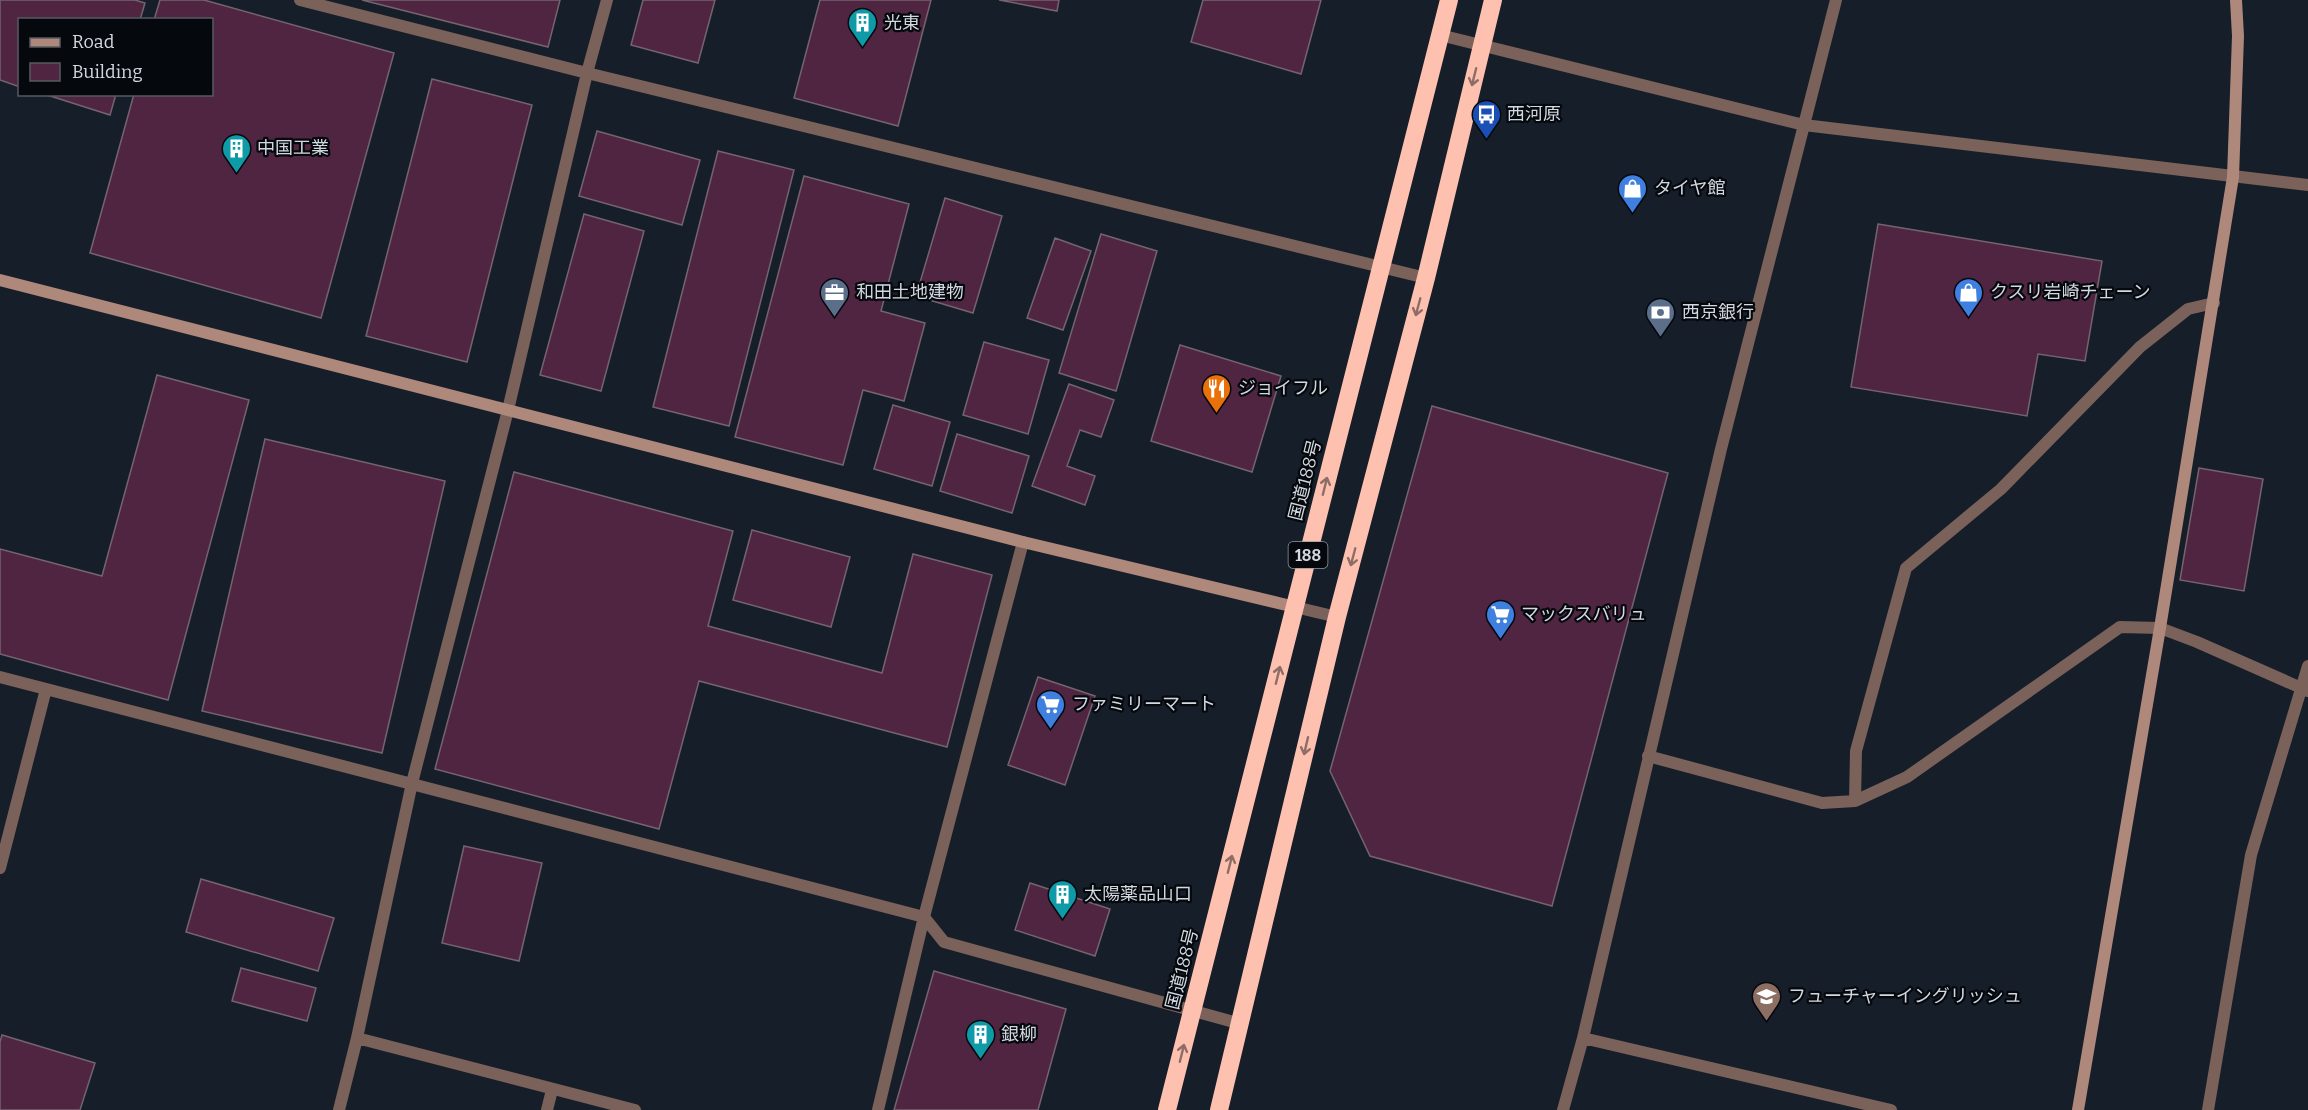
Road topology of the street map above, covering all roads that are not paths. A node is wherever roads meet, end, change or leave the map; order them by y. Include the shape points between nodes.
1 (300, 0) edge
2 (607, 0) edge
3 (1449, 0) edge
4 (1493, 0) edge
5 (1836, 0) edge
6 (2236, 0) edge
7 (1440, 35) junction
8 (1482, 44) junction
9 (587, 73) junction
10 (1804, 125) junction
11 (2233, 177) junction
12 (2308, 185) edge
13 (1381, 266) junction
14 (1425, 278) junction
15 (0, 280) edge
16 (2214, 303) junction
17 (508, 410) junction
18 (1023, 542) junction
19 (1295, 607) junction
20 (1337, 617) junction
21 (2160, 628) junction
22 (2308, 666) edge
23 (0, 677) edge
24 (46, 689) junction
25 (2305, 690) edge
26 (1648, 756) junction
27 (412, 783) junction
28 (1855, 801) junction
29 (0, 868) edge
30 (924, 917) junction
31 (1193, 1009) junction
32 (1241, 1024) junction
33 (357, 1038) junction
34 (1583, 1038) junction
35 (552, 1090) junction
36 (339, 1110) edge
37 (547, 1110) edge
38 (634, 1110) edge
39 (878, 1110) edge
40 (1167, 1110) edge
41 (1219, 1110) edge
42 (1563, 1110) edge
43 (1891, 1110) edge
44 (2078, 1110) edge
45 (2208, 1110) edge

1 - 9 street
2 - 9 street
3 - 7 highway, 国道188号 / 188
4 - 8 highway, 188
5 - 10 street
6 - 11 street
7 - 8 street
7 - 13 highway, 国道188号 / 188
8 - 10 street
8 -> 14 highway, 188
9 - 13 street
9 - 17 street
10 - 11 street
10 - 26 street
11 - 12 street
11 - 16 street
13 - 14 street
19 -> 13 highway, 国道188号 / 188
14 -> 20 highway, 188
15 - 17 street
16 - 21 street
16 - 28 street via 2188,309 2139,347 2001,489 1905,567 1856,750
17 - 18 street
17 - 27 street
18 - 19 street
18 - 30 street
19 - 20 street
31 -> 19 highway, 国道188号 / 188
20 -> 32 highway, 188
21 - 25 street
21 - 28 street via 2120,627 1907,777
21 - 44 street
22 - 25 street
23 - 24 street
24 - 27 street
24 - 29 street
25 - 45 street via 2251,855
26 - 28 street via 1822,803
26 - 34 street
27 - 30 street
27 - 33 street
30 - 31 street via 944,942
30 - 39 street
31 - 32 street
40 -> 31 highway, 国道188号 / 188
32 - 41 highway, 188
33 - 35 street
33 - 36 street
34 - 42 street
34 - 43 street
35 - 37 street
35 - 38 street

